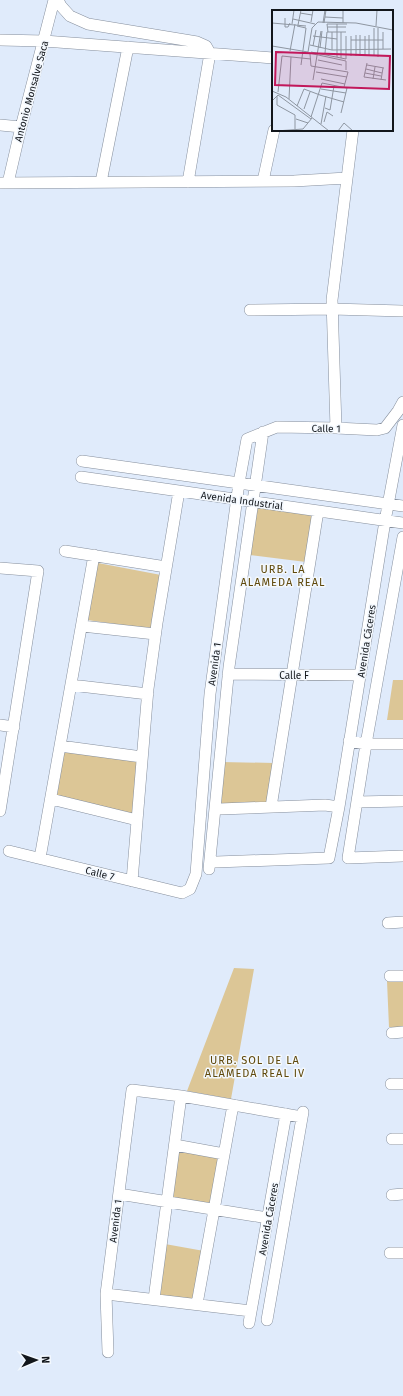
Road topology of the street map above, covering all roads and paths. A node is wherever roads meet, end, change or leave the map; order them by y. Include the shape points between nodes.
1 (54, 0) edge
2 (58, 0) edge
3 (0, 40) edge
4 (44, 41) junction
5 (128, 47) junction
6 (210, 53) junction
7 (272, 58) edge
8 (0, 125) edge
9 (21, 127) junction
10 (274, 131) edge
11 (353, 131) edge
12 (347, 178) junction
13 (263, 181) junction
14 (101, 182) junction
15 (188, 182) junction
16 (4, 183) edge
17 (332, 309) junction
18 (250, 310) dead end
19 (403, 311) edge
20 (401, 406) edge
21 (403, 425) edge
22 (336, 428) junction
23 (263, 432) junction
24 (247, 439) joint
25 (82, 461) dead end
26 (81, 477) dead end
27 (239, 483) junction
28 (256, 486) junction
29 (179, 491) junction
30 (237, 499) junction
31 (253, 502) junction
32 (388, 504) junction
33 (403, 506) edge
34 (318, 511) junction
35 (385, 521) junction
36 (403, 524) edge
37 (403, 537) edge
38 (65, 551) dead end
39 (94, 555) junction
40 (166, 567) junction
41 (0, 568) edge
42 (82, 626) junction
43 (156, 634) junction
44 (228, 674) junction
45 (293, 675) junction
46 (360, 675) junction
47 (71, 684) junction
48 (148, 694) junction
49 (0, 725) edge
50 (14, 727) junction
51 (349, 741) junction
52 (366, 744) junction
53 (403, 744) edge
54 (60, 746) junction
55 (142, 758) junction
56 (51, 799) junction
57 (403, 801) edge
58 (357, 802) junction
59 (271, 807) junction
60 (339, 807) junction
61 (220, 809) dead end
62 (0, 811) edge
63 (137, 820) junction
64 (9, 850) dead end
65 (403, 856) edge
66 (40, 858) junction
67 (329, 858) joint
68 (132, 881) junction
69 (190, 889) joint
70 (403, 922) edge
71 (388, 923) dead end
72 (390, 976) dead end
73 (403, 976) edge
74 (390, 1084) dead end
75 (403, 1084) edge
76 (181, 1096) junction
77 (233, 1105) junction
78 (286, 1114) junction
79 (175, 1145) junction
80 (224, 1154) junction
81 (119, 1194) junction
82 (403, 1194) edge
83 (392, 1195) dead end
84 (167, 1202) junction
85 (214, 1210) junction
86 (268, 1218) junction
87 (390, 1253) dead end
88 (403, 1253) edge
89 (106, 1294) junction
90 (154, 1299) junction
91 (197, 1304) junction
92 (251, 1311) junction
93 (267, 1320) dead end
94 (249, 1323) dead end
95 (108, 1352) dead end

1 - 4 street, Antonio Monsalve Saca
2 - 6 street via 70,16 88,24 197,42 206,46
3 - 4 street
4 - 5 street
4 - 9 street, Antonio Monsalve Saca
5 - 6 street
5 - 14 street
6 - 7 street
6 - 15 street
8 - 9 street
9 - 16 street, Antonio Monsalve Saca
10 - 13 street
11 - 12 street
12 - 13 street
12 - 17 street
13 - 15 street
14 - 15 street
14 - 16 street
17 - 18 street
17 - 19 street
17 - 22 street
20 - 21 street
20 - 22 street, Calle 1 via 385,428
21 - 32 street, Avenida Cáceres
22 - 23 street, Calle 1 via 276,427
23 - 24 street, Calle 1
23 - 28 street, Avenida 1
24 - 27 street, Avenida 1
25 - 27 street, Avenida Industrial
26 - 29 street, Avenida Industrial
27 - 28 street, Avenida Industrial
27 - 30 street, Avenida 1
28 - 31 street, Avenida 1
28 - 32 street, Avenida Industrial
29 - 30 street, Avenida Industrial
29 - 40 street
30 - 31 street, Avenida Industrial
30 - 69 street, Avenida 1 via 210,694 196,874
31 - 34 street, Avenida Industrial
31 - 44 street, Avenida 1
32 - 33 street, Avenida Industrial
32 - 35 street, Avenida Cáceres
34 - 35 street, Avenida Industrial
34 - 45 street
35 - 36 street, Avenida Industrial
35 - 46 street, Avenida Cáceres
37 - 52 street, Avenida Cáceres
38 - 39 street
39 - 40 street
39 - 42 street
40 - 43 street
41 - 50 street via 38,571
42 - 43 street
42 - 47 street
43 - 48 street
44 - 45 street, Calle F
44 - 67 street, Avenida 1 via 213,866
45 - 46 street, Calle F
45 - 59 street
46 - 51 street, Avenida Cáceres
47 - 48 street
47 - 54 street
48 - 55 street
49 - 50 street
50 - 62 street
51 - 52 street
51 - 60 street, Avenida Cáceres
52 - 53 street
52 - 58 street, Avenida Cáceres
54 - 55 street
54 - 56 street
55 - 63 street
56 - 63 street
56 - 66 street
57 - 58 street
58 - 65 street, Avenida Cáceres via 348,858
59 - 60 street
59 - 61 street
60 - 67 street, Avenida Cáceres
63 - 68 street
64 - 66 street, Calle 7
66 - 68 street, Calle 7
68 - 69 street, Calle 7 via 182,893
70 - 71 street
72 - 73 street
74 - 75 street
76 - 77 street
76 - 79 street
76 - 81 street, Avenida 1 via 132,1090
77 - 78 street
77 - 80 street
78 - 86 street, Avenida Cáceres
78 - 93 street, Avenida Cáceres via 303,1115
79 - 80 street
79 - 84 street
80 - 85 street
81 - 84 street
81 - 89 street, Avenida 1
82 - 83 street
84 - 85 street
84 - 90 street
85 - 86 street
85 - 91 street
86 - 92 street, Avenida Cáceres
87 - 88 street
89 - 90 street
89 - 95 street, Avenida 1
90 - 91 street
91 - 92 street
92 - 94 street, Avenida Cáceres

